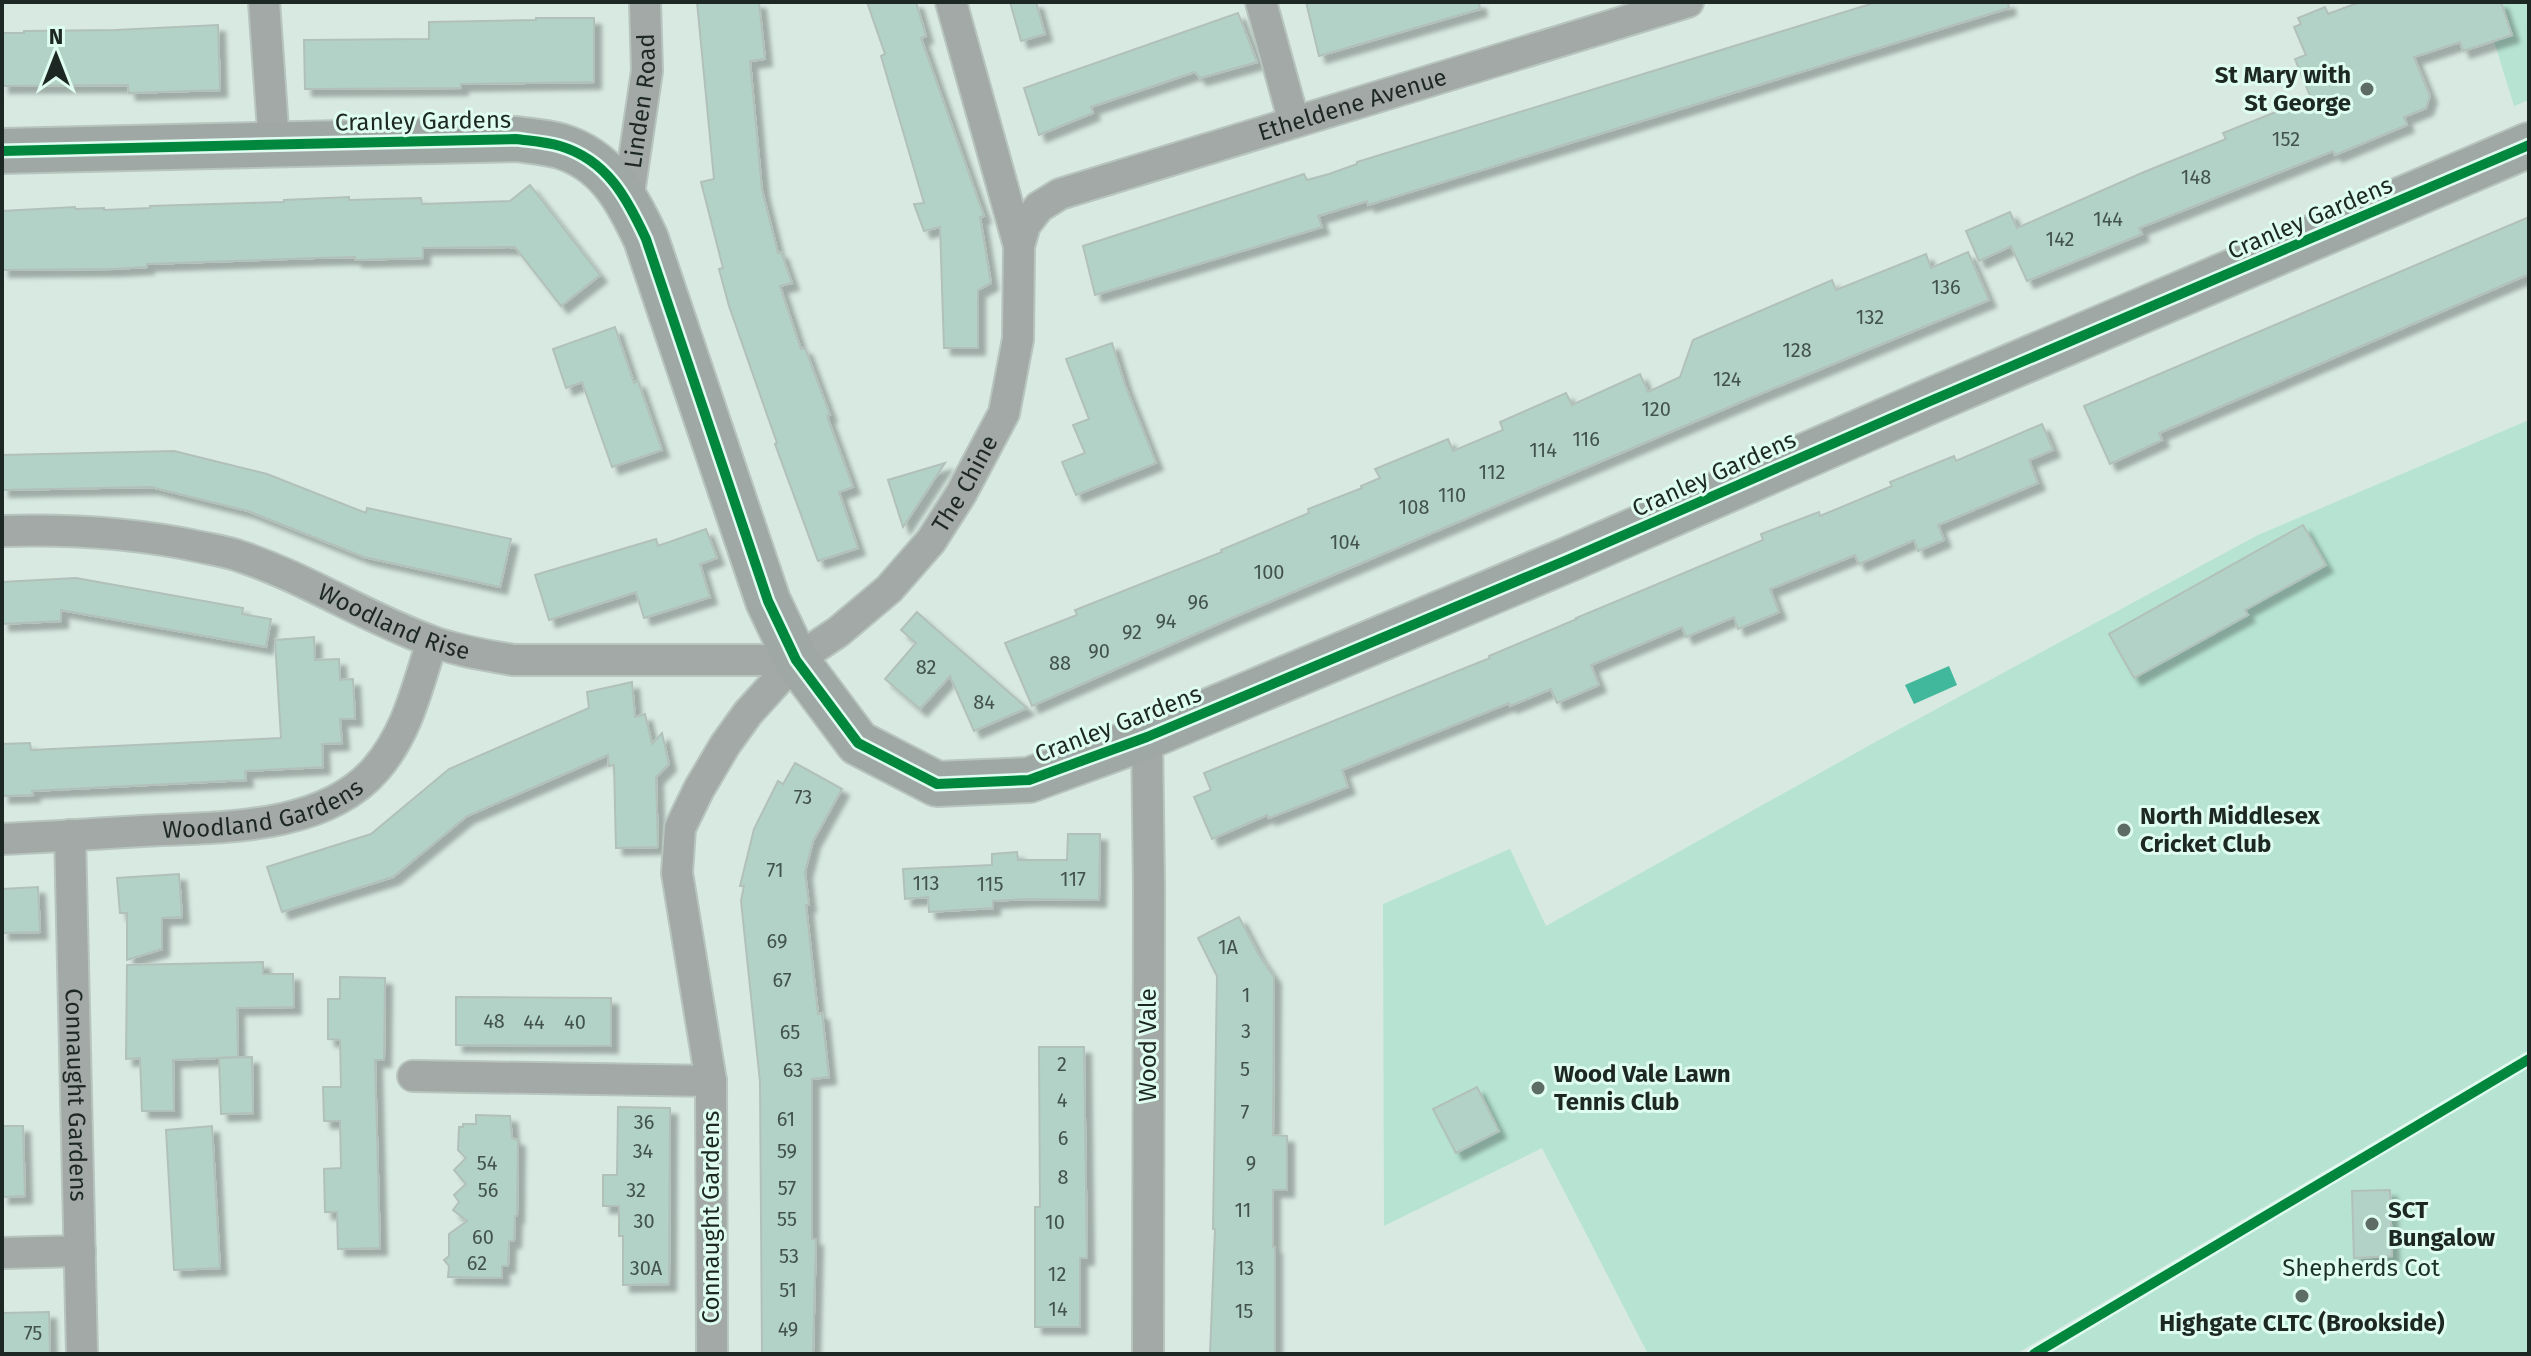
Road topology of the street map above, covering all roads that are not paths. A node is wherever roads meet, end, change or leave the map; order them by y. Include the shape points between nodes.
1 (264, 2) edge
2 (645, 2) edge
3 (951, 2) edge
4 (1261, 2) edge
5 (1688, 2) edge
6 (1630, 10) edge
7 (1294, 122) junction
8 (274, 144) junction
9 (2529, 145) edge
10 (2, 151) edge
11 (628, 200) junction
12 (1022, 236) junction
13 (2, 531) edge
14 (432, 642) junction
15 (796, 660) junction
16 (1147, 737) junction
17 (70, 835) junction
18 (2, 839) edge
19 (413, 1076) dead end
20 (711, 1081) junction
21 (80, 1251) junction
22 (2, 1253) edge
23 (82, 1354) edge
24 (712, 1354) edge
25 (1148, 1354) edge

1 - 8 street
2 - 11 street, Linden Road via 647,71
3 - 12 street, The Chine
4 - 7 street
5 - 6 street, Etheldene Avenue
6 - 7 street, Etheldene Avenue
7 - 12 street, Etheldene Avenue via 1060,194 1039,207
8 - 10 street, Cranley Gardens
8 - 11 street, Cranley Gardens via 516,139 561,146 599,166
9 - 16 street, Cranley Gardens
11 - 15 street, Cranley Gardens via 646,239 768,601
12 - 15 street, The Chine via 1018,339 1004,413 961,494 931,541 889,589
13 - 14 street, Woodland Rise via 127,534 241,556
14 - 15 street, Woodland Rise via 513,660
14 - 17 street, Woodland Gardens via 403,732 376,770 348,795 255,825
15 - 16 street, Cranley Gardens via 858,743 937,784 1029,780
15 - 20 street, Connaught Gardens via 725,745 680,828 677,873
16 - 25 street, Wood Vale
17 - 18 street, Woodland Gardens
17 - 21 street, Connaught Gardens
19 - 20 street, Connaught Gardens
20 - 24 street, Connaught Gardens
21 - 22 street
21 - 23 street, Connaught Gardens

